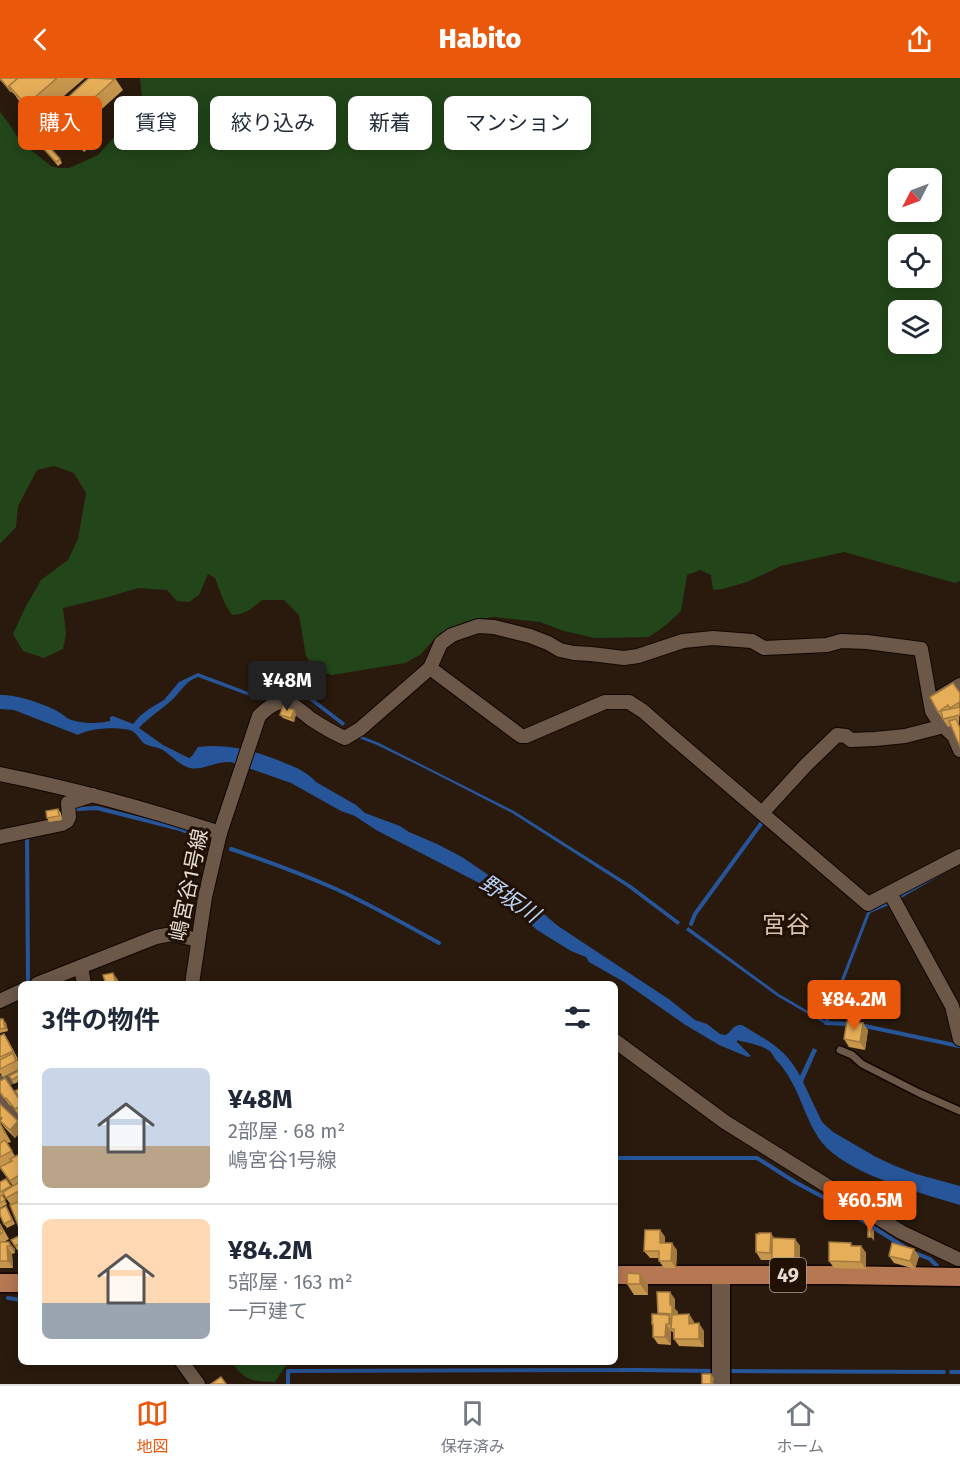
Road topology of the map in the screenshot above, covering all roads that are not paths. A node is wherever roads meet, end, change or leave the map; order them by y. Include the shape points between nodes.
1 (430, 668) junction
2 (960, 685) edge
3 (931, 702) junction
4 (951, 729) edge
5 (960, 750) edge
6 (0, 774) edge
7 (93, 795) junction
8 (762, 813) junction
9 (220, 833) junction
10 (0, 837) edge
11 (960, 856) edge
12 (890, 893) junction
13 (198, 940) junction
14 (81, 967) junction
15 (45, 981) edge
16 (83, 981) edge
17 (192, 981) edge
18 (18, 992) edge
19 (0, 1001) edge
20 (960, 1039) edge
21 (618, 1043) edge
22 (840, 1050) dead end
23 (18, 1074) edge
24 (0, 1083) edge
25 (1, 1100) edge
26 (960, 1111) edge
27 (18, 1120) edge
28 (959, 1271) edge
29 (618, 1275) edge
30 (721, 1275) junction
31 (0, 1283) edge
32 (18, 1283) edge
33 (184, 1365) edge
34 (198, 1384) edge
35 (721, 1384) edge

1 - 3 street via 441,643 478,626 530,636 567,652 624,658 698,638 752,641 764,648 867,642 921,649
1 - 8 street via 521,736 605,702 629,702
1 - 9 street, 嶋宮谷1号線 via 345,738 296,707 283,702 270,706 259,716
2 - 3 street
3 - 4 street via 939,722
4 - 5 street
4 - 8 street via 875,739 852,740 837,735
6 - 7 street
7 - 9 street
7 - 10 street via 68,803 69,817 62,824
8 - 12 street via 868,904
9 - 13 street, 嶋宮谷1号線
11 - 12 street
12 - 20 street via 952,1006
13 - 14 street via 172,934 156,937
13 - 17 street, 嶋宮谷1号線
14 - 15 street
14 - 16 street
18 - 19 street
21 - 28 street via 724,1122
22 - 26 lane
23 - 24 street
25 - 27 street
28 - 30 main road, 49
29 - 30 main road, 49
30 - 35 street
31 - 32 main road
33 - 34 street

